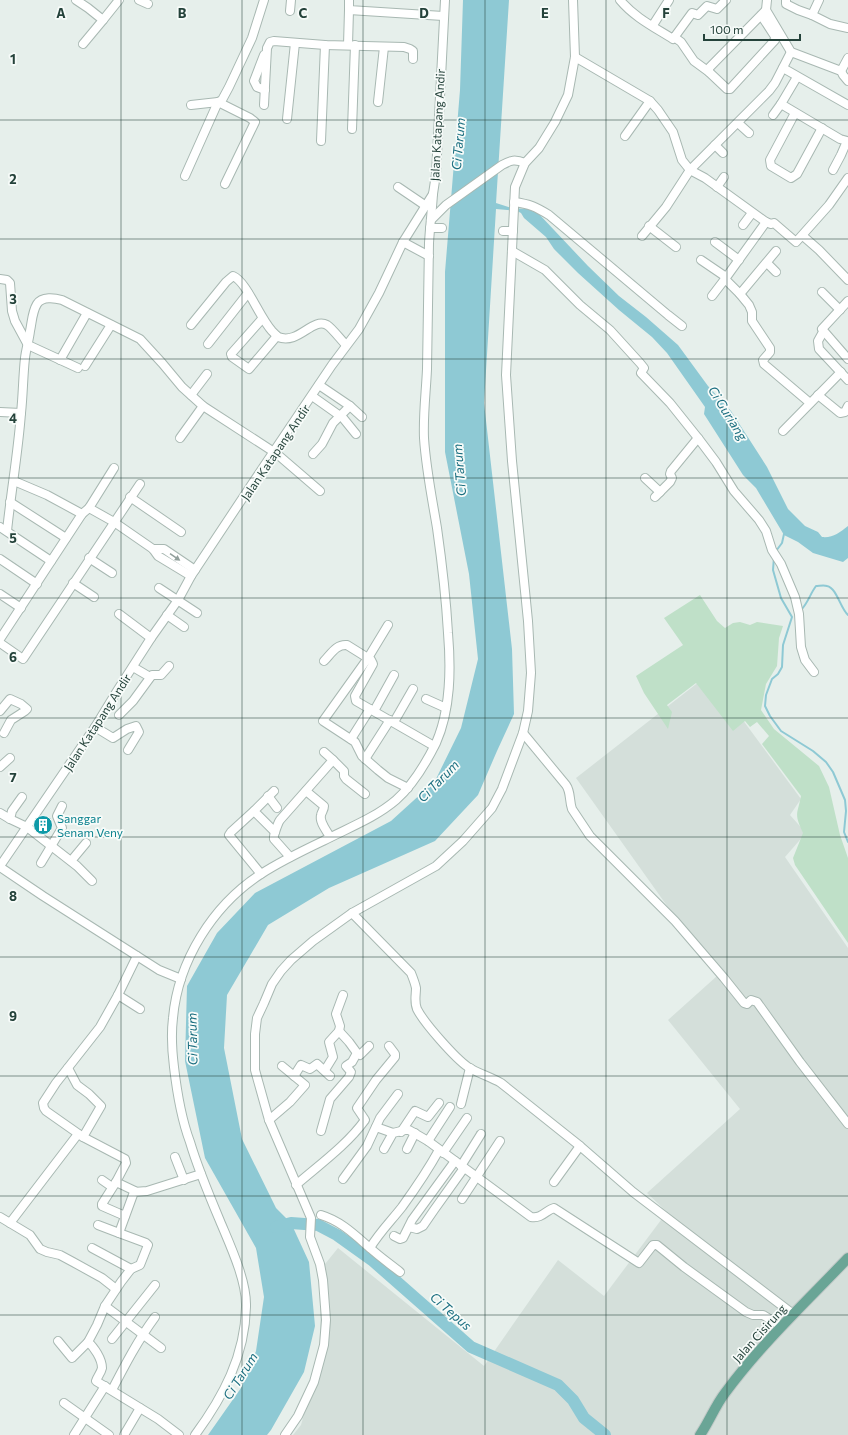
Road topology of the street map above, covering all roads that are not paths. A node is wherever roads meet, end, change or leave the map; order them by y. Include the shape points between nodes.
1 (76, 0) edge
2 (119, 0) edge
3 (138, 0) edge
4 (264, 0) edge
5 (291, 0) edge
6 (349, 0) edge
7 (444, 0) edge
8 (573, 0) edge
9 (620, 0) edge
10 (669, 0) edge
11 (726, 0) edge
12 (767, 0) edge
13 (786, 0) edge
14 (819, 0) edge
15 (148, 5) edge
16 (349, 10) junction
17 (290, 11) dead end
18 (764, 12) junction
19 (812, 15) junction
20 (443, 16) junction
21 (103, 20) junction
22 (653, 25) junction
23 (848, 28) edge
24 (674, 37) junction
25 (295, 43) junction
26 (83, 44) dead end
27 (325, 45) junction
28 (351, 45) junction
29 (384, 47) junction
30 (790, 52) junction
31 (575, 57) junction
32 (848, 58) edge
33 (413, 59) dead end
34 (783, 68) junction
35 (841, 71) junction
36 (709, 72) junction
37 (798, 77) junction
38 (848, 80) edge
39 (650, 101) junction
40 (218, 102) junction
41 (378, 102) dead end
42 (781, 104) junction
43 (191, 105) dead end
44 (264, 105) dead end
45 (848, 105) edge
46 (795, 113) junction
47 (773, 114) dead end
48 (287, 119) dead end
49 (738, 123) junction
50 (822, 128) junction
51 (352, 129) dead end
52 (749, 133) dead end
53 (625, 136) dead end
54 (321, 141) dead end
55 (847, 141) edge
56 (715, 145) junction
57 (723, 153) dead end
58 (525, 163) junction
59 (690, 170) junction
60 (833, 170) dead end
61 (185, 176) dead end
62 (724, 177) dead end
63 (848, 178) edge
64 (225, 184) dead end
65 (398, 186) dead end
66 (717, 187) junction
67 (430, 200) junction
68 (514, 207) junction
69 (438, 211) junction
70 (752, 213) junction
71 (766, 222) junction
72 (431, 224) junction
73 (743, 225) dead end
74 (649, 226) junction
75 (442, 228) dead end
76 (503, 231) dead end
77 (513, 231) junction
78 (642, 236) dead end
79 (803, 236) junction
80 (403, 242) junction
81 (715, 242) dead end
82 (676, 247) dead end
83 (512, 251) junction
84 (776, 251) dead end
85 (429, 256) junction
86 (701, 260) dead end
87 (739, 260) junction
88 (767, 263) junction
89 (776, 272) dead end
90 (726, 278) junction
91 (0, 279) edge
92 (848, 280) edge
93 (822, 292) dead end
94 (248, 293) junction
95 (740, 294) junction
96 (712, 296) dead end
97 (848, 302) edge
98 (840, 310) junction
99 (87, 313) junction
100 (262, 319) junction
101 (111, 325) junction
102 (191, 325) dead end
103 (682, 326) dead end
104 (823, 332) junction
105 (277, 336) junction
106 (28, 344) junction
107 (208, 344) dead end
108 (347, 344) junction
109 (848, 359) edge
110 (60, 360) junction
111 (841, 372) junction
112 (208, 374) dead end
113 (848, 380) edge
114 (318, 385) junction
115 (191, 395) junction
116 (818, 395) junction
117 (312, 396) junction
118 (810, 403) junction
119 (203, 406) junction
120 (350, 406) junction
121 (848, 406) edge
122 (0, 412) edge
123 (21, 413) junction
124 (339, 416) junction
125 (362, 417) dead end
126 (783, 431) dead end
127 (356, 434) dead end
128 (180, 438) dead end
129 (698, 438) junction
130 (274, 452) junction
131 (313, 454) dead end
132 (114, 468) dead end
133 (645, 478) dead end
134 (14, 481) junction
135 (140, 484) dead end
136 (320, 491) dead end
137 (130, 498) junction
138 (10, 502) junction
139 (89, 508) junction
140 (82, 514) junction
141 (114, 522) junction
142 (4, 529) edge
143 (181, 532) dead end
144 (66, 538) junction
145 (89, 558) junction
146 (0, 559) edge
147 (51, 561) junction
148 (112, 573) dead end
149 (193, 573) junction
150 (73, 583) junction
151 (37, 584) junction
152 (159, 588) dead end
153 (0, 594) edge
154 (94, 597) dead end
155 (178, 600) junction
156 (21, 608) junction
157 (196, 613) dead end
158 (119, 614) dead end
159 (167, 615) junction
160 (388, 624) dead end
161 (184, 627) dead end
162 (151, 638) junction
163 (0, 639) edge
164 (0, 643) edge
165 (368, 658) junction
166 (324, 661) dead end
167 (133, 666) junction
168 (169, 666) dead end
169 (814, 672) dead end
170 (394, 675) dead end
171 (150, 677) junction
172 (413, 689) dead end
173 (426, 699) dead end
174 (446, 708) junction
175 (372, 710) junction
176 (0, 711) edge
177 (119, 716) dead end
178 (392, 721) junction
179 (95, 727) junction
180 (4, 732) dead end
181 (523, 733) junction
182 (350, 739) junction
183 (434, 746) junction
184 (128, 750) dead end
185 (324, 752) dead end
186 (10, 758) dead end
187 (333, 760) junction
188 (366, 760) junction
189 (0, 767) edge
190 (408, 788) junction
191 (306, 791) junction
192 (365, 794) dead end
193 (22, 797) dead end
194 (62, 806) dead end
195 (277, 808) dead end
196 (254, 811) junction
197 (0, 812) edge
198 (10, 819) junction
199 (27, 827) junction
200 (275, 832) junction
201 (330, 837) junction
202 (86, 843) dead end
203 (52, 847) junction
204 (290, 857) junction
205 (71, 862) junction
206 (40, 863) dead end
207 (0, 867) edge
208 (261, 874) junction
209 (92, 882) dead end
210 (352, 913) junction
211 (137, 956) junction
212 (181, 980) junction
213 (343, 995) dead end
214 (118, 996) junction
215 (140, 1009) dead end
216 (339, 1031) junction
217 (369, 1046) dead end
218 (389, 1046) dead end
219 (357, 1053) junction
220 (282, 1066) dead end
221 (68, 1068) junction
222 (470, 1068) junction
223 (294, 1076) junction
224 (398, 1094) dead end
225 (439, 1103) dead end
226 (461, 1104) dead end
227 (450, 1107) dead end
228 (467, 1118) dead end
229 (269, 1120) junction
230 (848, 1124) edge
231 (376, 1127) junction
232 (322, 1131) dead end
233 (397, 1132) junction
234 (415, 1133) junction
235 (481, 1134) dead end
236 (80, 1136) junction
237 (428, 1141) junction
238 (500, 1141) dead end
239 (580, 1146) junction
240 (407, 1149) dead end
241 (384, 1150) dead end
242 (441, 1152) junction
243 (175, 1157) dead end
244 (368, 1159) dead end
245 (355, 1162) junction
246 (460, 1165) junction
247 (201, 1174) junction
248 (476, 1177) junction
249 (343, 1179) dead end
250 (102, 1180) dead end
251 (184, 1180) junction
252 (554, 1182) dead end
253 (114, 1185) junction
254 (296, 1185) junction
255 (135, 1191) junction
256 (462, 1199) dead end
257 (321, 1215) dead end
258 (125, 1216) junction
259 (0, 1217) edge
260 (10, 1223) junction
261 (98, 1225) dead end
262 (409, 1227) junction
263 (119, 1233) junction
264 (394, 1236) dead end
265 (92, 1248) dead end
266 (370, 1248) junction
267 (848, 1258) edge
268 (131, 1269) junction
269 (400, 1272) dead end
270 (155, 1285) dead end
271 (116, 1289) junction
272 (105, 1306) junction
273 (793, 1314) junction
274 (155, 1317) dead end
275 (126, 1321) junction
276 (780, 1326) junction
277 (143, 1334) junction
278 (112, 1340) dead end
279 (58, 1341) dead end
280 (88, 1342) junction
281 (161, 1348) dead end
282 (104, 1386) junction
283 (112, 1390) junction
284 (64, 1403) dead end
285 (140, 1408) junction
286 (85, 1418) junction
287 (74, 1435) edge
288 (109, 1435) edge
289 (124, 1435) edge
290 (179, 1435) edge
291 (196, 1435) edge
292 (285, 1435) edge
293 (700, 1435) edge

1 - 21 street
2 - 21 street
3 - 15 street
4 - 40 street via 252,38 229,87 222,100
5 - 17 street
6 - 16 street
7 - 20 street, Jalan Katapang Andir
8 - 31 street
9 - 22 street via 635,15
10 - 22 street
11 - 24 street via 717,9 707,6 698,15 691,14
12 - 18 street
13 - 19 street via 786,4
14 - 19 street
16 - 20 street
16 - 28 street
18 - 30 street
18 - 36 street via 709,68
18 - 36 street via 775,40 730,89
19 - 23 street via 830,24
20 - 67 street, Jalan Katapang Andir via 436,174
21 - 26 street
22 - 24 street via 673,39
24 - 36 street via 681,42 694,61
25 - 27 street
25 - 44 street via 270,42 267,48
25 - 48 street
27 - 28 street
27 - 54 street
28 - 29 street
28 - 51 street
29 - 33 street via 410,49 414,53
29 - 41 street
30 - 34 street
30 - 35 street
31 - 39 street
31 - 58 street via 571,85 563,106 539,148
32 - 35 street
34 - 37 street
34 - 49 street via 769,91
35 - 38 street
37 - 42 street
37 - 45 street
39 - 53 street
39 - 59 street via 673,132 682,160
40 - 43 street
40 - 61 street
40 - 64 street via 255,122
42 - 46 street
42 - 47 street
46 - 50 street
46 - 50 street via 770,160 771,166 784,175 791,178 797,174
49 - 52 street
49 - 56 street
50 - 55 street
55 - 60 street
56 - 57 street
56 - 59 street
58 - 68 street via 515,187
58 - 69 street via 516,159 509,161
59 - 66 street
59 - 74 street via 666,207
62 - 66 street
63 - 79 street
65 - 67 street
66 - 70 street
67 - 69 street
67 - 72 street
67 - 80 street, Jalan Katapang Andir
68 - 77 street
68 - 103 street via 525,203 549,215
69 - 72 street
70 - 71 street
70 - 73 street
71 - 79 street via 774,224 796,242
71 - 87 street
72 - 75 street
72 - 85 street
74 - 78 street
74 - 82 street
76 - 77 street
77 - 83 street
79 - 92 street
80 - 85 street
80 - 108 street, Jalan Katapang Andir via 379,293 359,329
81 - 87 street
83 - 129 street via 545,270 610,330 644,368 641,372 644,377 670,403
83 - 181 street via 506,375 528,621 530,674 528,711
84 - 88 street
85 - 174 street via 424,439 444,574 450,673
86 - 90 street
87 - 90 street
88 - 89 street
88 - 95 street
90 - 95 street
90 - 96 street
91 - 106 street via 10,283 12,312
93 - 98 street
94 - 100 street
94 - 102 street via 242,282 233,276
94 - 107 street
95 - 118 street via 749,305 752,321 770,348 763,363
97 - 98 street
98 - 104 street via 823,327
99 - 101 street
99 - 106 street via 56,298 41,300 32,317
99 - 110 street
100 - 105 street
100 - 105 street via 231,354 232,357 250,369
101 - 110 street via 82,367
101 - 115 street via 140,339
104 - 109 street
104 - 111 street via 818,341 819,349
105 - 108 street via 286,339 296,337 320,323 327,325
106 - 110 street
106 - 123 street
108 - 114 street, Jalan Katapang Andir
111 - 113 street
111 - 116 street
112 - 115 street
114 - 117 street, Jalan Katapang Andir
114 - 120 street
115 - 119 street
116 - 118 street
116 - 121 street via 840,413 845,412
117 - 124 street
117 - 130 street, Jalan Katapang Andir
118 - 126 street
119 - 128 street
119 - 130 street
120 - 124 street
120 - 125 street
122 - 123 street
123 - 134 street
124 - 127 street
124 - 131 street
129 - 133 street via 671,471 670,482 657,494
129 - 169 street via 734,491 759,520 770,540 795,597 802,654
130 - 136 street
130 - 149 street, Jalan Katapang Andir
132 - 139 street
134 - 138 street
134 - 140 street
135 - 137 street
137 - 141 street
137 - 143 street
138 - 142 street
138 - 144 street
139 - 140 street
139 - 141 street
140 - 144 street
141 - 145 street
141 - 149 street via 153,549 158,556
142 - 147 street
144 - 147 street
145 - 148 street
145 - 150 street
146 - 151 street
147 - 151 street
149 - 155 street, Jalan Katapang Andir
150 - 154 street
150 - 164 street via 23,659
151 - 156 street
152 - 155 street
153 - 156 street
155 - 157 street
155 - 159 street, Jalan Katapang Andir
156 - 163 street
158 - 162 street
159 - 161 street
159 - 162 street, Jalan Katapang Andir
160 - 165 street
162 - 167 street, Jalan Katapang Andir
165 - 166 street via 343,645 336,647
165 - 175 street via 373,664 355,698
165 - 182 street via 324,721
167 - 171 street
167 - 179 street, Jalan Katapang Andir
168 - 171 street via 161,675 154,674
170 - 175 street
171 - 177 street
172 - 178 street
173 - 174 street
174 - 183 street via 442,729
175 - 178 street
175 - 182 street
176 - 180 street via 10,699 27,708 11,720
178 - 183 street
178 - 188 street
179 - 184 street via 113,738 136,726 139,732
179 - 199 street, Jalan Katapang Andir
181 - 210 street via 502,790 492,808 463,841 436,866
181 - 230 street via 566,785 572,809 590,836 675,921 744,1003 747,1004 751,1000 756,1002
182 - 188 street via 358,745
183 - 190 street
185 - 187 street
186 - 189 street
187 - 191 street
187 - 192 street via 344,771 346,779
188 - 190 street via 388,778
190 - 201 street via 374,815
191 - 200 street via 278,822
191 - 201 street via 324,806 320,820
193 - 198 street via 12,811
194 - 203 street via 56,816 62,828
195 - 196 street via 271,794
196 - 200 street
196 - 208 street via 228,836
197 - 198 street
198 - 199 street
199 - 203 street
199 - 207 street, Jalan Katapang Andir
200 - 204 street via 274,838
201 - 204 street
202 - 205 street
203 - 205 street
203 - 206 street
204 - 208 street
205 - 209 street
207 - 211 street
208 - 212 street via 243,888 208,926
210 - 222 street via 411,973 416,986 416,1008 450,1050
210 - 229 street via 290,960 272,984 257,1018 255,1070
211 - 212 street
211 - 214 street
212 - 247 street via 175,998 172,1052 181,1111
213 - 216 street via 336,1012
214 - 215 street
214 - 221 street via 100,1027
216 - 219 street
216 - 223 street via 329,1042 332,1057 328,1073 318,1064 310,1070 301,1065
217 - 219 street via 360,1055
218 - 254 street via 395,1057 357,1108 365,1120
219 - 232 street via 346,1066 351,1072 349,1077 330,1099
220 - 223 street
221 - 236 street via 77,1085 101,1106
221 - 236 street via 43,1103 46,1111
222 - 226 street
222 - 239 street via 501,1083
223 - 229 street via 304,1083 304,1086
224 - 231 street
225 - 233 street via 428,1117 415,1111
227 - 237 street
228 - 242 street
229 - 254 street
231 - 233 street
231 - 245 street via 367,1146
233 - 234 street via 410,1130
233 - 241 street
234 - 237 street
234 - 240 street
235 - 246 street
236 - 253 street via 126,1160
236 - 260 street
237 - 242 street
238 - 248 street
239 - 252 street
239 - 273 street via 633,1192
242 - 246 street
242 - 266 street
243 - 251 street
244 - 245 street via 363,1157 358,1163
245 - 249 street
246 - 248 street
246 - 262 street via 412,1220
246 - 262 street via 423,1226 417,1229
247 - 251 street
247 - 291 street via 237,1265 246,1306 242,1342 231,1376
248 - 256 street
248 - 276 street via 532,1217 540,1217 554,1208 639,1263 653,1246 658,1245 746,1312 763,1315
250 - 253 street
251 - 255 street via 147,1191
253 - 255 street
253 - 258 street via 102,1205
254 - 292 street via 310,1215 310,1233 322,1272 326,1320 324,1345 314,1382 298,1416
255 - 258 street
257 - 266 street via 353,1232
258 - 263 street
259 - 260 street
260 - 271 street via 30,1236 40,1249 60,1255 106,1280
261 - 263 street
262 - 264 street via 402,1239
263 - 268 street via 146,1242 148,1245 140,1265
265 - 268 street
266 - 269 street
267 - 273 main road, Jalan Cisirung
268 - 271 street
270 - 275 street
271 - 272 street
272 - 275 street
272 - 280 street
273 - 276 main road, Jalan Cisirung
274 - 277 street
275 - 277 street
275 - 278 street
276 - 293 main road, Jalan Cisirung via 723,1395
277 - 281 street
277 - 283 street
279 - 280 street via 71,1358
280 - 282 street via 102,1367 96,1380
282 - 283 street
282 - 286 street
283 - 285 street
284 - 286 street
285 - 289 street
285 - 290 street
286 - 287 street
286 - 288 street

